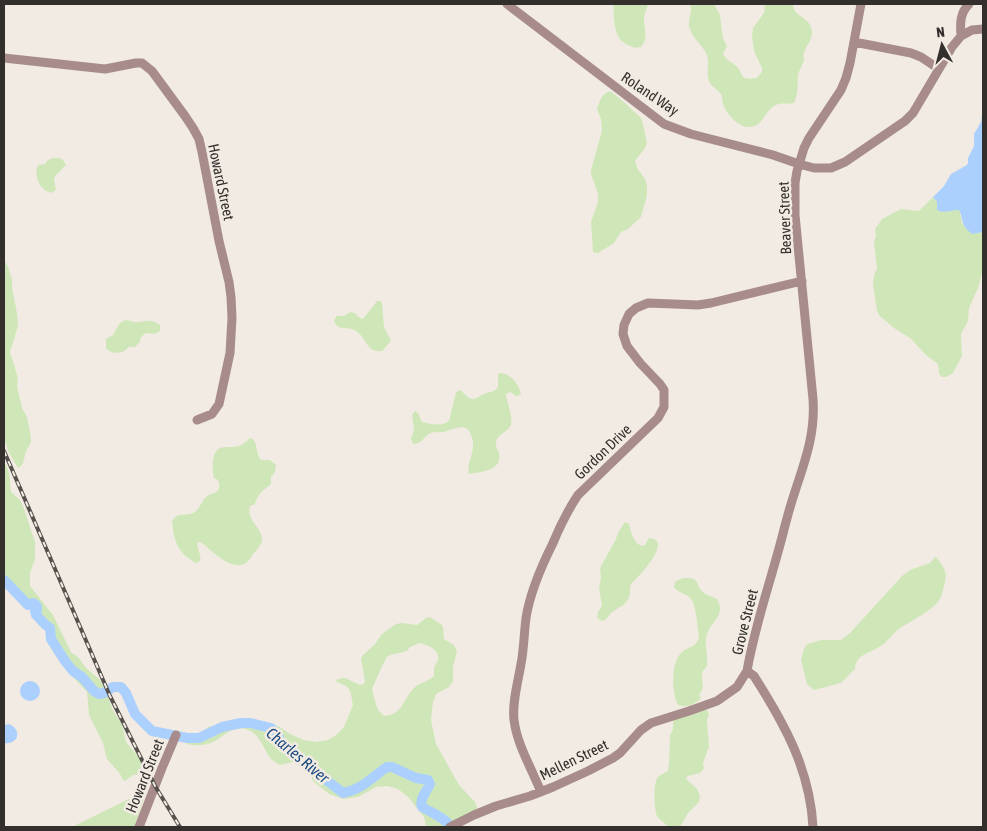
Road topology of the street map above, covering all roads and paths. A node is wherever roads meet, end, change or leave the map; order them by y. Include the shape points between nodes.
1 (507, 4) edge
2 (861, 4) edge
3 (970, 4) edge
4 (983, 29) edge
5 (961, 36) junction
6 (854, 42) junction
7 (4, 58) edge
8 (938, 69) junction
9 (799, 164) junction
10 (802, 281) junction
11 (814, 414) joint
12 (197, 420) dead end
13 (747, 671) junction
14 (176, 735) dead end
15 (541, 792) junction
16 (452, 826) edge
17 (139, 827) edge
18 (813, 827) edge

1 - 9 street, Roland Way via 664,124
2 - 6 street, Beaver Street
3 - 5 street via 962,13
4 - 5 street
5 - 8 street, Roland Way
6 - 8 street via 911,53
6 - 9 street, Beaver Street via 841,90 809,138
7 - 12 street, Howard Street via 105,69 142,63 152,71 193,128 204,161 229,282 232,318 230,353 219,404 212,414
8 - 9 street, Roland Way via 905,122 832,168
9 - 10 street, Beaver Street via 795,214
10 - 11 street, Beaver Street
10 - 15 street, Gordon Drive via 698,305 648,302 629,314 622,334 626,346 664,390 664,407 658,418 570,507 532,593 515,693 514,720
11 - 13 street, Grove Street via 810,444 759,617
13 - 15 street, Mellen Street via 737,687 717,701 651,722 613,758
13 - 18 street, Grove Street via 754,676 786,730 810,795
14 - 17 street, Howard Street
15 - 16 street, Mellen Street via 496,806

